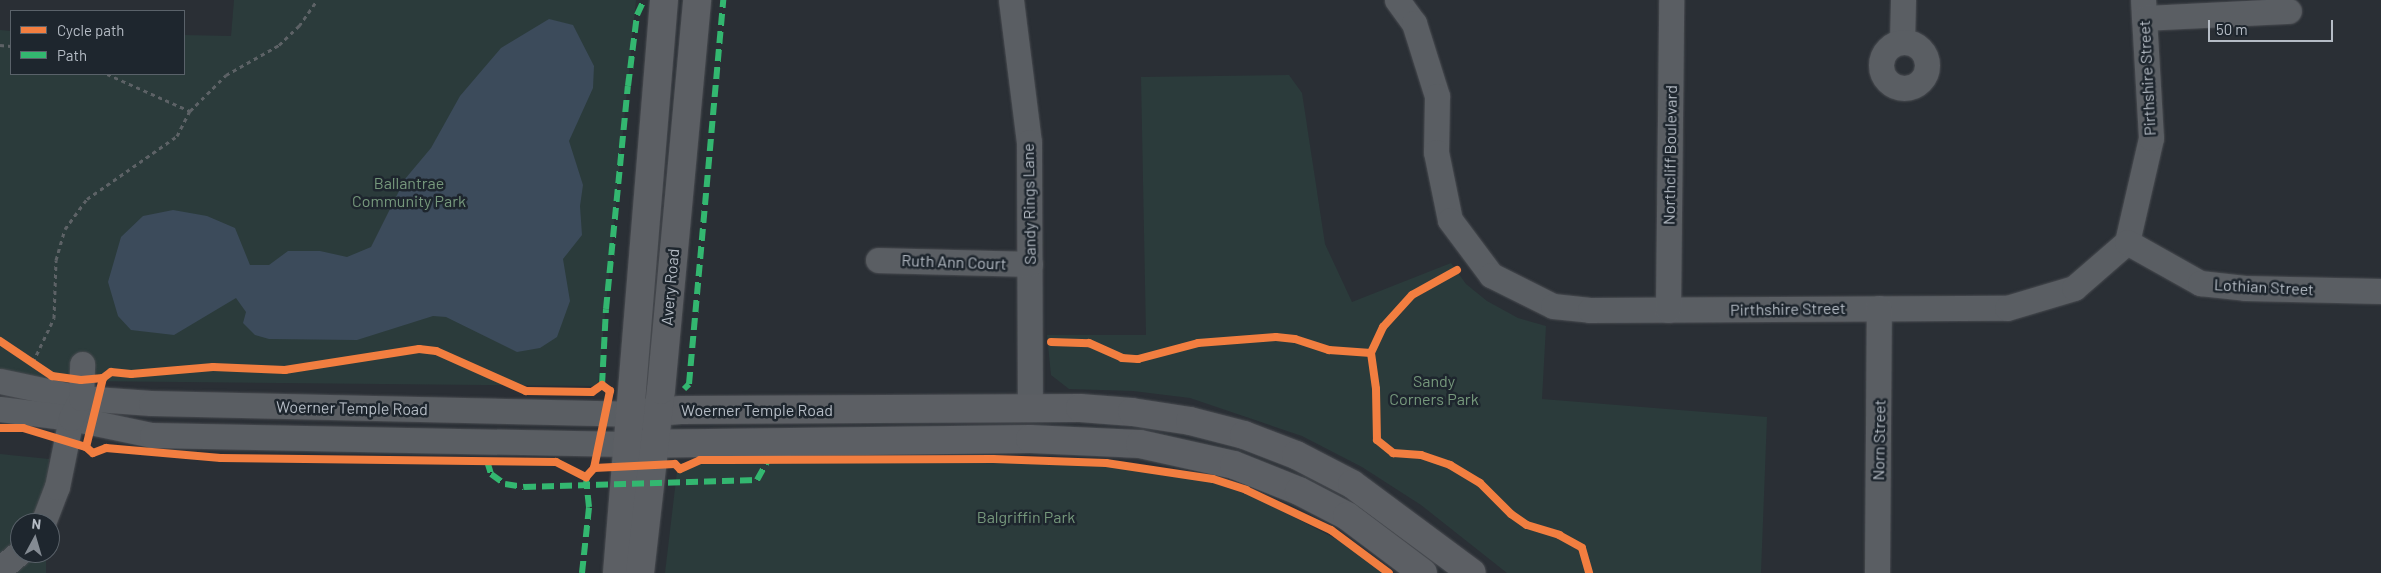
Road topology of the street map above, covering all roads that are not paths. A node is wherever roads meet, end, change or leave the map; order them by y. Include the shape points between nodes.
1 (664, 0) edge
2 (697, 0) edge
3 (1011, 0) edge
4 (1397, 0) edge
5 (1672, 0) edge
6 (1903, 0) edge
7 (2144, 9) edge
8 (2289, 10) dead end
9 (1902, 42) dead end
10 (2127, 242) junction
11 (878, 260) dead end
12 (1030, 264) junction
13 (2381, 291) edge
14 (1878, 308) junction
15 (1668, 310) junction
16 (82, 364) dead end
17 (0, 381) edge
18 (76, 408) junction
19 (0, 409) edge
20 (1030, 409) junction
21 (658, 412) junction
22 (629, 414) junction
23 (655, 442) junction
24 (627, 444) junction
25 (47, 513) edge
26 (10, 560) edge
27 (0, 569) edge
28 (617, 573) edge
29 (640, 573) edge
30 (1423, 573) edge
31 (1472, 573) edge
32 (1878, 573) edge

1 - 22 main road, Avery Road
2 - 21 main road, Avery Road
3 - 12 street, Sandy Rings Lane via 1029,142
4 - 15 street, Pirthshire Street via 1414,24 1437,96 1436,152 1450,220 1491,275 1554,306 1590,310
5 - 15 street, Northcliff Boulevard
6 - 9 street
7 - 8 street
7 - 10 street, Pirthshire Street via 2151,138
10 - 13 street, Lothian Street via 2200,283 2245,288
10 - 14 street, Pirthshire Street via 2074,288 2007,308
11 - 12 street, Ruth Ann Court
12 - 20 street, Sandy Rings Lane
14 - 15 street, Pirthshire Street
14 - 32 street, Norn Street
16 - 18 street
17 - 18 street, Woerner Temple Road
18 - 19 street, Woerner Temple Road
18 - 22 street, Woerner Temple Road via 171,404
18 - 24 street, Woerner Temple Road via 152,435
18 - 25 street via 57,487
20 - 21 main road, Woerner Temple Road
20 - 31 main road, Woerner Temple Road via 1132,412 1190,421 1244,435 1296,455 1352,484 1392,510
21 - 22 main road, Woerner Temple Road
21 - 23 main road, Avery Road
22 - 24 main road, Avery Road
23 - 24 main road, Woerner Temple Road
23 - 29 main road, Avery Road
23 - 30 main road, Woerner Temple Road via 1030,439 1140,444 1234,465 1299,491 1354,521
24 - 28 main road, Avery Road
26 - 27 street

